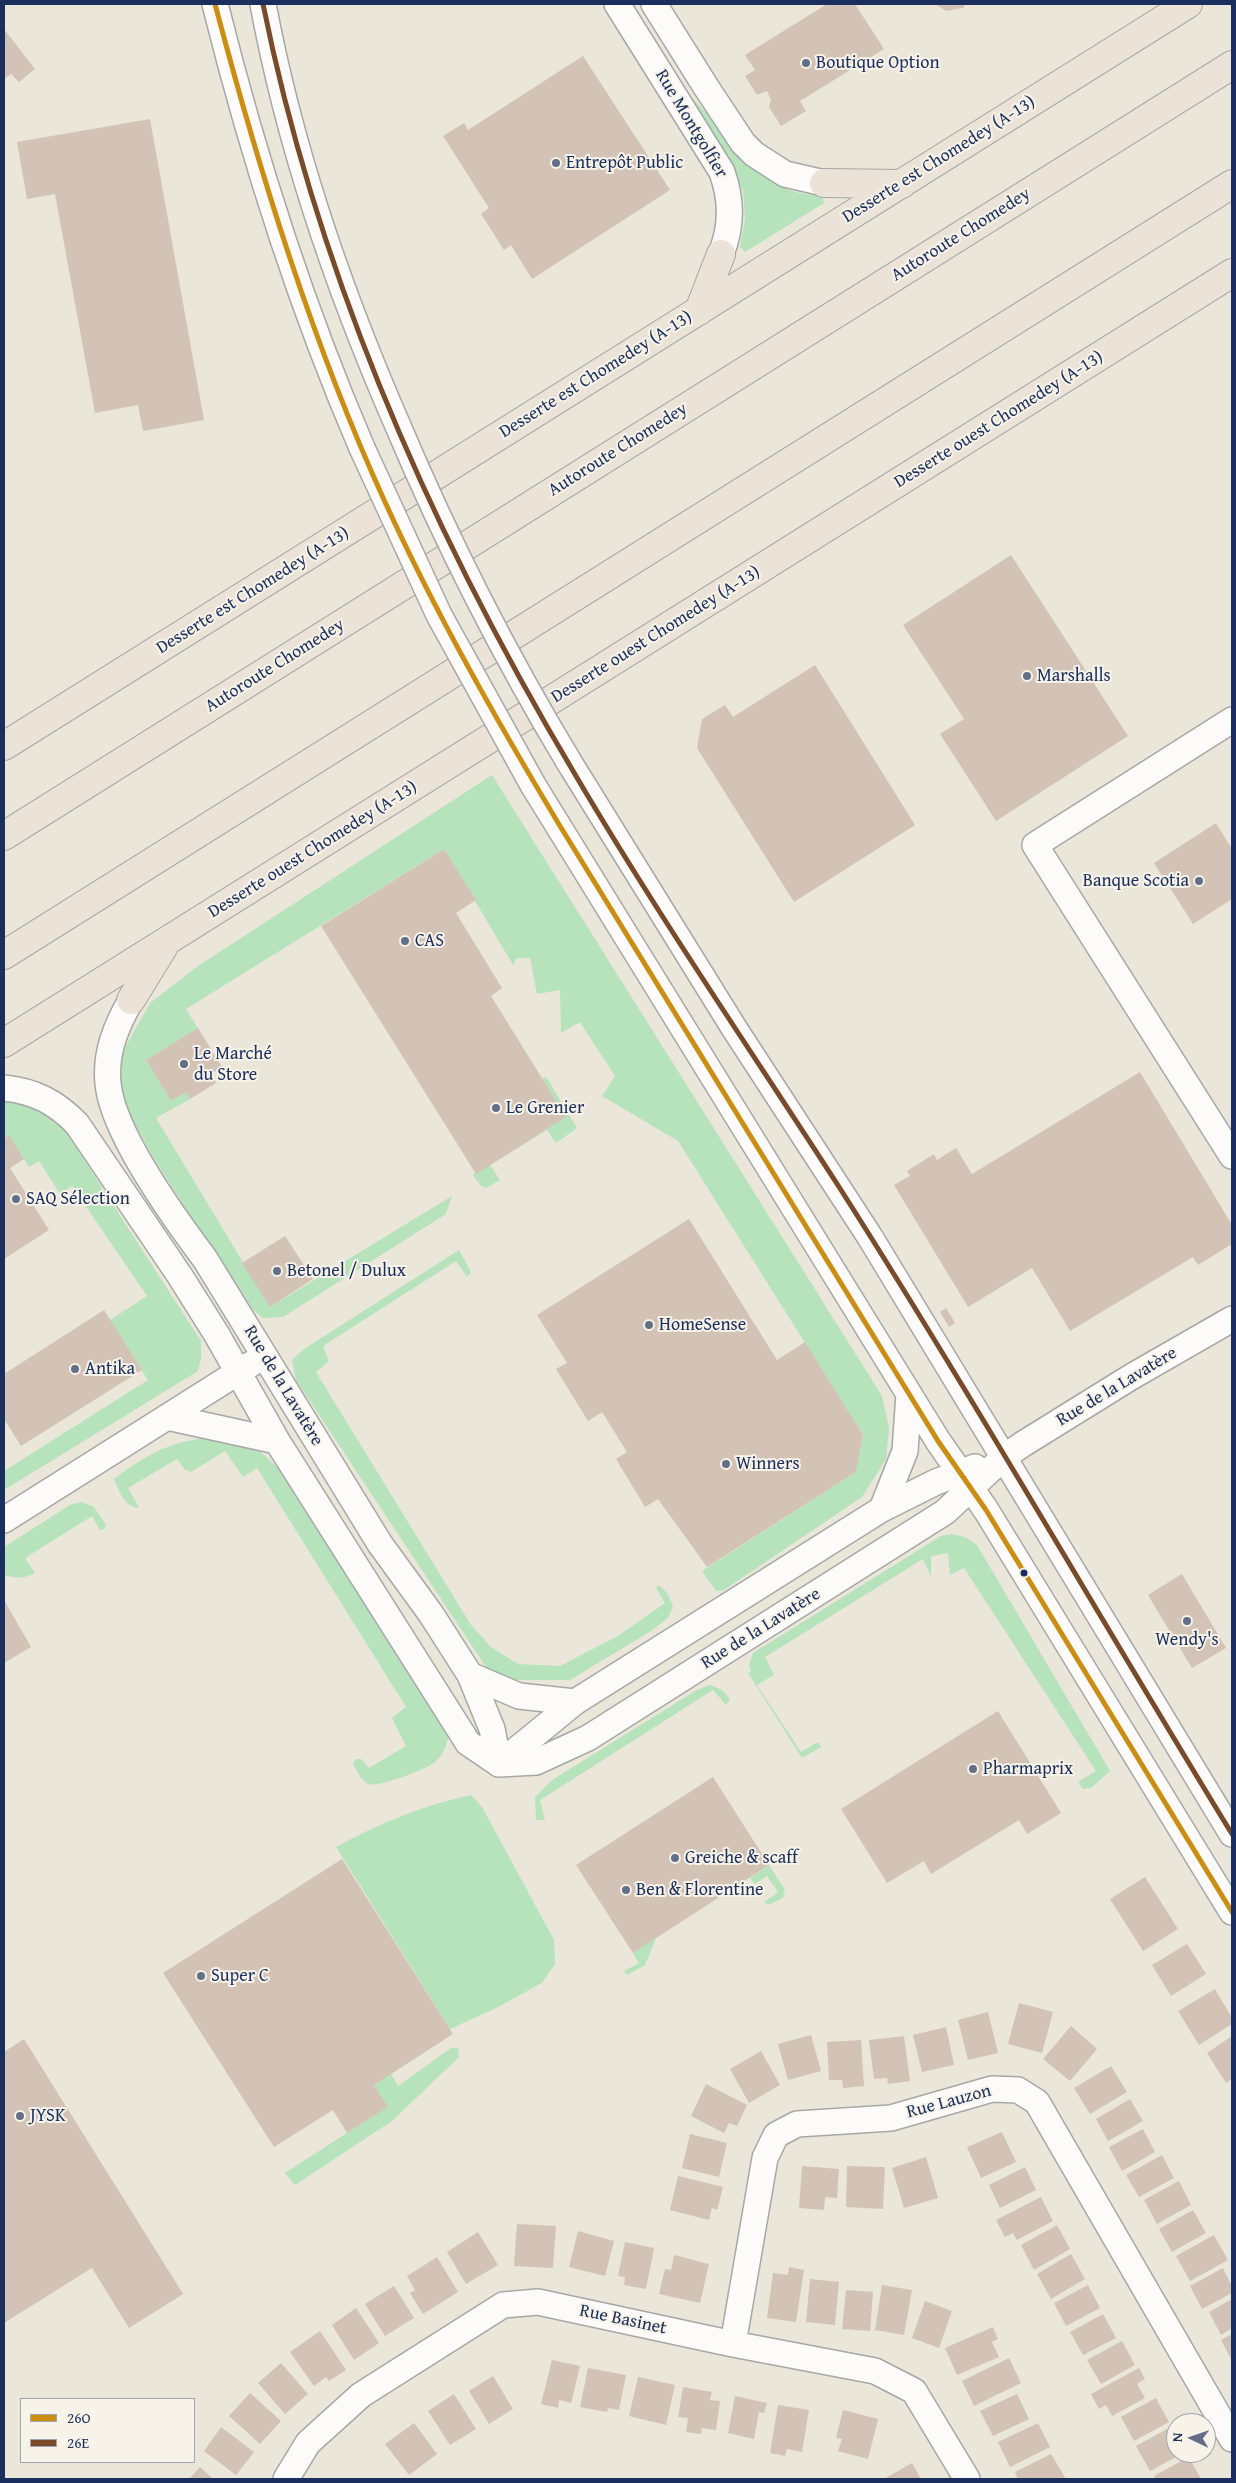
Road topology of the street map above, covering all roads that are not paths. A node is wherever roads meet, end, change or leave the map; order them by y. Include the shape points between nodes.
1 (215, 4) edge
2 (264, 4) edge
3 (617, 4) edge
4 (654, 4) edge
5 (1188, 4) edge
6 (1232, 65) edge
7 (824, 183) joint
8 (902, 184) junction
9 (1232, 184) edge
10 (721, 254) joint
11 (1232, 273) edge
12 (699, 311) junction
13 (1232, 720) edge
14 (4, 746) edge
15 (4, 836) edge
16 (166, 943) junction
17 (4, 955) edge
18 (131, 1000) joint
19 (4, 1043) edge
20 (4, 1088) edge
21 (1232, 1156) edge
22 (1232, 1319) edge
23 (264, 1356) junction
24 (238, 1372) junction
25 (909, 1394) junction
26 (166, 1417) junction
27 (277, 1441) junction
28 (1004, 1457) junction
29 (965, 1480) junction
30 (882, 1509) junction
31 (4, 1520) edge
32 (470, 1675) junction
33 (575, 1702) junction
34 (498, 1764) junction
35 (1232, 1834) edge
36 (1232, 1912) edge
37 (733, 2344) junction
38 (1232, 2439) edge
39 (286, 2479) edge
40 (967, 2479) edge

1 - 25 street, bridge via 277,226 326,361 439,615 533,785
2 - 28 street, bridge via 279,84 351,308 419,476 494,631 568,762 729,1020 870,1237
3 - 10 street, Rue Montgolfier via 722,172 730,211 727,239
4 - 7 street, Rue Montgolfier via 743,143 785,174
5 - 8 main road, Desserte est Chomedey (A-13)
6 - 15 main road, Autoroute Chomedey
7 - 8 main road
8 - 12 main road, Desserte est Chomedey (A-13)
9 - 17 main road
10 - 12 main road
11 - 16 main road, Desserte ouest Chomedey (A-13)
12 - 14 main road, Desserte est Chomedey (A-13)
13 - 21 street via 1035,845
16 - 18 main road
16 - 19 main road, Desserte ouest Chomedey (A-13)
18 - 23 street, Rue de la Lavatère via 115,1030 107,1067 108,1085 117,1117 132,1147
20 - 24 street, Rue de la Lavatère via 41,1096 66,1112 77,1124 180,1276
22 - 28 street, Rue de la Lavatère via 1131,1377
23 - 24 street
23 - 32 street, Rue de la Lavatère via 380,1544
24 - 26 street
24 - 27 street, Rue de la Lavatère
25 - 29 street
25 - 30 street via 906,1451
26 - 27 street
26 - 31 street
27 - 34 street, Rue de la Lavatère via 468,1743
28 - 29 street, Rue de la Lavatère
28 - 35 street
29 - 30 street, Rue de la Lavatère via 936,1482
29 - 34 street, Rue de la Lavatère via 945,1512 588,1738 536,1762
29 - 36 street
30 - 33 street, Rue de la Lavatère
32 - 33 street via 519,1696
32 - 34 street, Rue de la Lavatère via 492,1729
33 - 34 street, Rue de la Lavatère
37 - 38 street, Rue Lauzon via 765,2158 776,2135 797,2124 891,2118 992,2089 1018,2090 1037,2102
37 - 39 street, Rue Basinet via 538,2302 503,2305 361,2395 308,2443
37 - 40 street, Rue Basinet via 875,2371 914,2392

